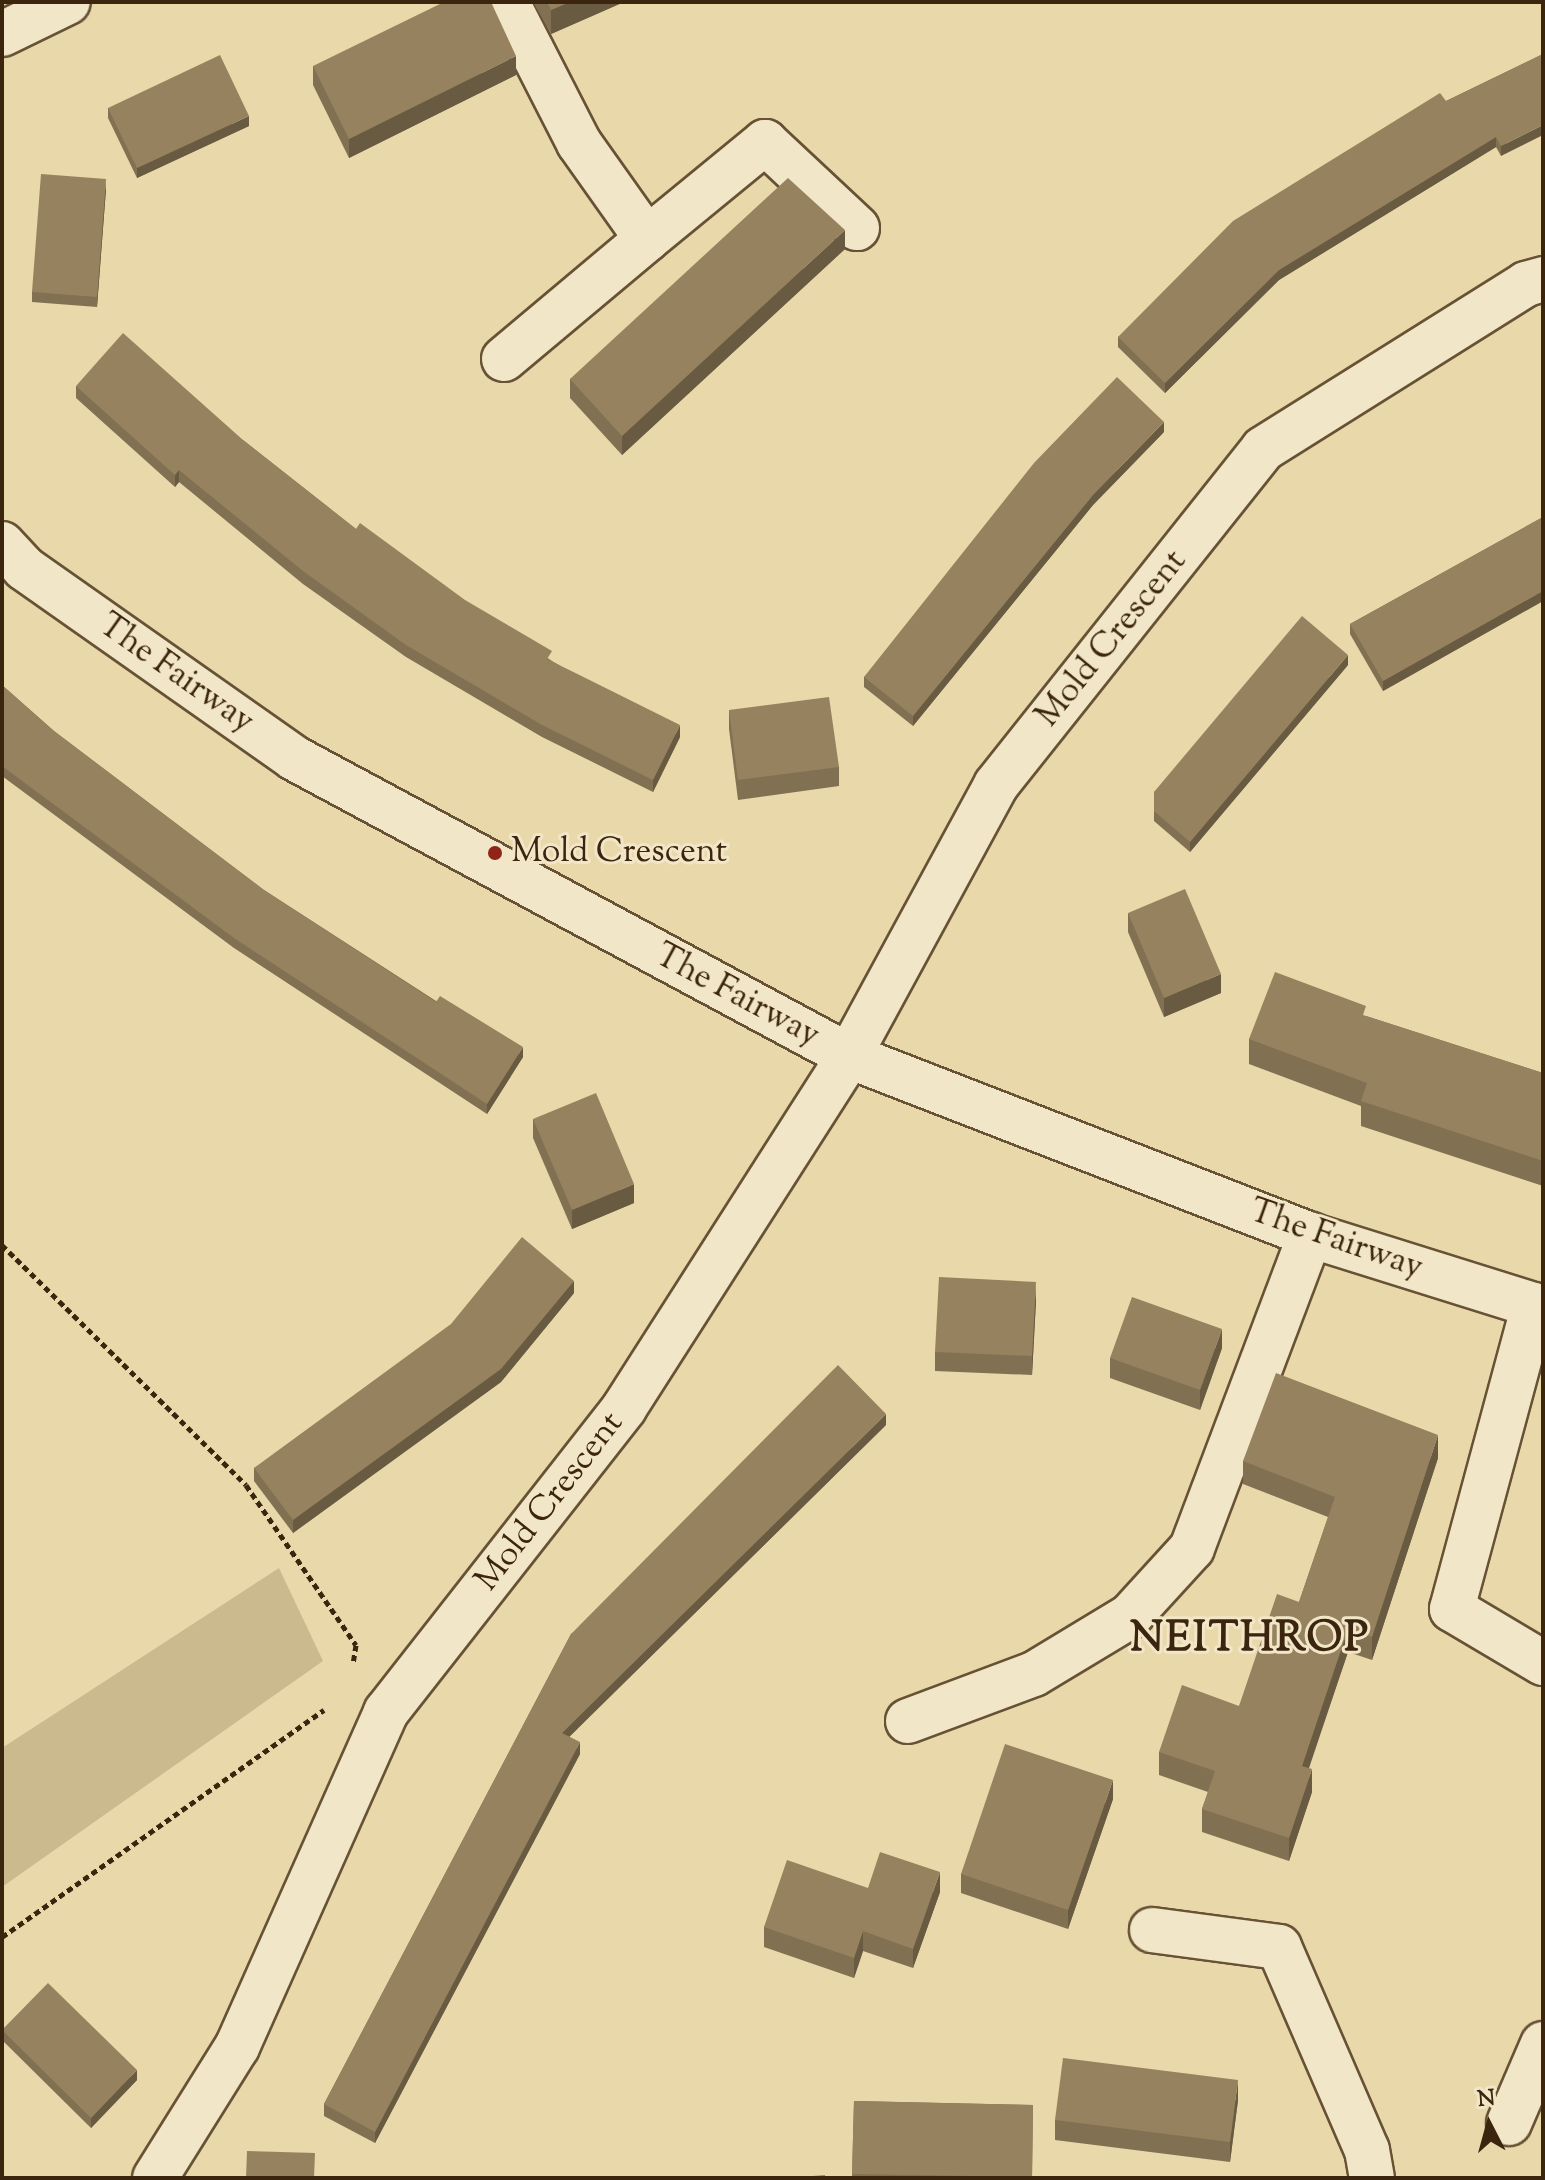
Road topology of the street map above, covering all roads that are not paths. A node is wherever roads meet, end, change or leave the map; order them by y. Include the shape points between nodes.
1 (68, 2) edge
2 (507, 2) edge
3 (2, 34) edge
4 (857, 228) dead end
5 (647, 239) junction
6 (1543, 279) edge
7 (504, 359) dead end
8 (2, 544) edge
9 (849, 1056) junction
10 (1310, 1235) junction
11 (1539, 1306) edge
12 (1543, 1663) edge
13 (908, 1721) dead end
14 (1152, 1930) dead end
15 (1543, 2044) edge
16 (1509, 2123) dead end
17 (155, 2178) edge
18 (1372, 2178) edge

1 - 3 street
2 - 5 street via 579,143
4 - 5 street via 765,142
5 - 7 street
6 - 9 street, Mold Crescent via 1526,284 1263,449 996,785
8 - 9 street, The Fairway via 24,568 294,758
9 - 10 street, The Fairway
9 - 17 street, Mold Crescent via 624,1408 368,1702 237,2047
10 - 11 street, The Fairway
10 - 13 street via 1192,1548 1130,1616 1034,1674
11 - 12 street via 1452,1609
14 - 18 street via 1279,1947 1367,2150
15 - 16 street

